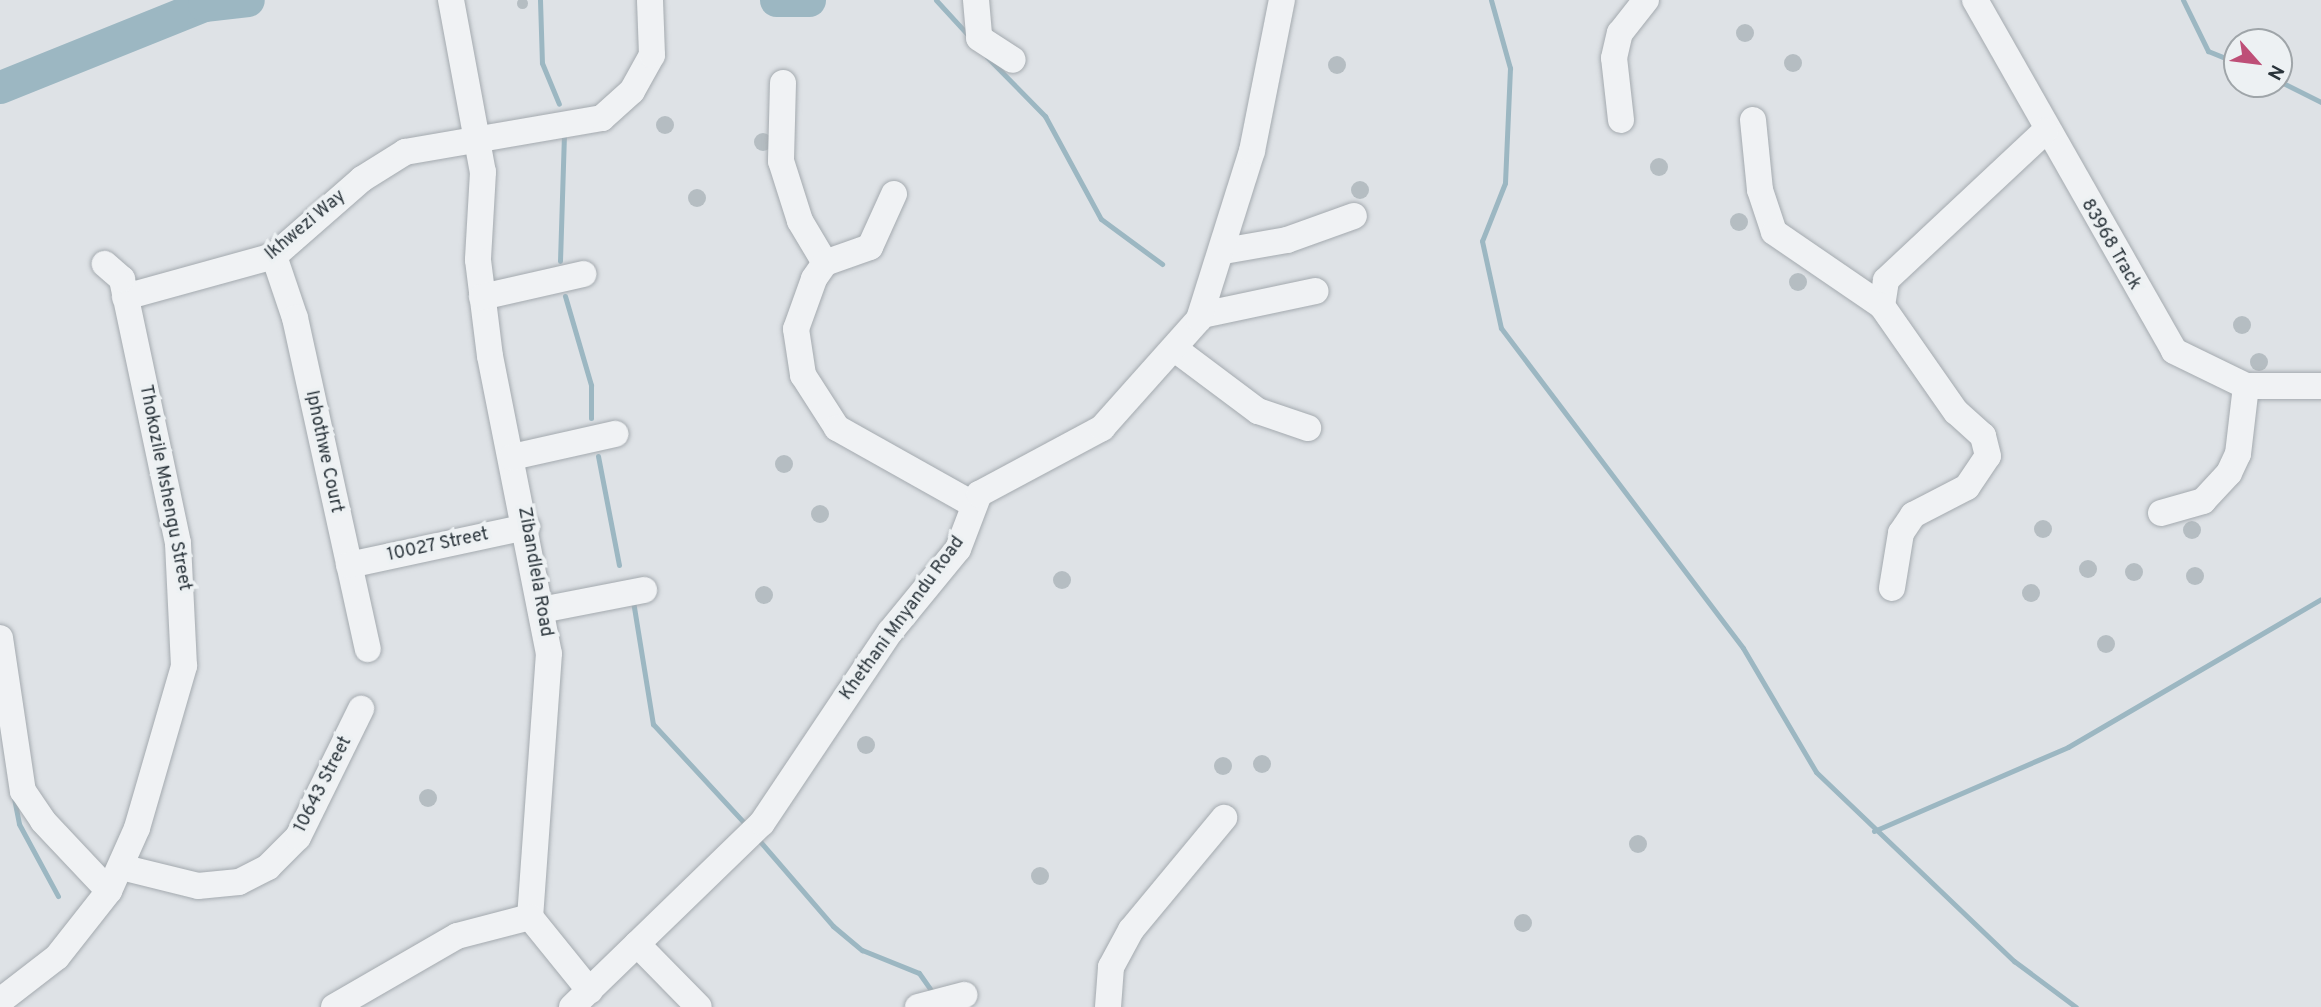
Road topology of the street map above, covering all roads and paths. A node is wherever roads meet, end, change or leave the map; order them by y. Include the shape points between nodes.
1 (451, 0) edge
2 (650, 0) edge
3 (976, 0) edge
4 (1282, 0) edge
5 (1647, 0) edge
6 (1975, 0) edge
7 (1013, 60) dead end
8 (783, 83) dead end
9 (1621, 120) dead end
10 (1753, 120) dead end
11 (2045, 131) junction
12 (477, 135) junction
13 (894, 194) dead end
14 (1354, 216) dead end
15 (1224, 251) junction
16 (274, 257) junction
17 (825, 263) junction
18 (105, 264) dead end
19 (583, 274) dead end
20 (1316, 291) dead end
21 (482, 296) junction
22 (125, 297) junction
23 (1882, 306) junction
24 (1202, 315) junction
25 (1175, 349) junction
26 (2246, 386) junction
27 (2321, 386) edge
28 (1308, 428) dead end
29 (615, 434) dead end
30 (512, 457) junction
31 (974, 505) junction
32 (2161, 513) dead end
33 (527, 527) junction
34 (349, 565) junction
35 (1892, 588) dead end
36 (644, 590) dead end
37 (541, 610) junction
38 (0, 638) edge
39 (368, 649) dead end
40 (6, 702) edge
41 (361, 709) dead end
42 (1224, 818) dead end
43 (115, 879) junction
44 (530, 917) junction
45 (637, 944) junction
46 (964, 995) dead end
47 (581, 999) edge
48 (0, 1002) edge
49 (334, 1007) edge
50 (699, 1007) edge
51 (918, 1007) edge
52 (1108, 1007) edge

1 - 12 street, Zibandlela Road
2 - 12 street via 652,55 614,111 602,118
3 - 7 street via 979,38
4 - 15 street, Khethani Mnyandu Road
5 - 9 street via 1619,33 1614,58
6 - 11 street, 83968 Track
8 - 17 street via 781,161 795,208
10 - 23 street via 1759,190 1774,232
11 - 23 street via 1895,264
11 - 26 street, 83968 Track via 2174,351
12 - 16 street, Ikhwezi Way via 388,160
12 - 21 street, Zibandlela Road
13 - 17 street via 870,247
14 - 15 street via 1278,243
15 - 24 street, Khethani Mnyandu Road
16 - 22 street, Ikhwezi Way
16 - 34 street, Iphothwe Court via 295,318
17 - 31 street via 796,329 809,389 837,428
18 - 22 street, Thokozile Mshengu Street via 121,274
19 - 21 street
20 - 24 street
21 - 30 street, Zibandlela Road
22 - 43 street, Thokozile Mshengu Street via 178,543 187,632 173,709
23 - 35 street via 1956,412 1983,436 1989,456 1966,487 1913,515 1901,533
24 - 25 street, Khethani Mnyandu Road
25 - 28 street via 1258,411
25 - 31 street, Khethani Mnyandu Road via 1102,428 990,485
26 - 27 street, 83968 Track
26 - 32 street via 2238,454 2228,473 2203,501
29 - 30 street
30 - 33 street, Zibandlela Road
31 - 45 street, Khethani Mnyandu Road via 957,549 890,632 762,823
33 - 34 street, 10027 Street
33 - 37 street, Zibandlela Road
34 - 39 street, Iphothwe Court
36 - 37 street
37 - 44 street, Zibandlela Road via 549,711
38 - 40 street
40 - 43 street via 29,804
41 - 43 street, 10643 Street via 298,837 268,867 239,881 198,886
42 - 52 street via 1131,930 1111,967
43 - 48 street, Thokozile Mshengu Street via 57,957
44 - 47 street
44 - 49 street via 457,936
45 - 47 street, Khethani Mnyandu Road
45 - 50 street
46 - 51 street

